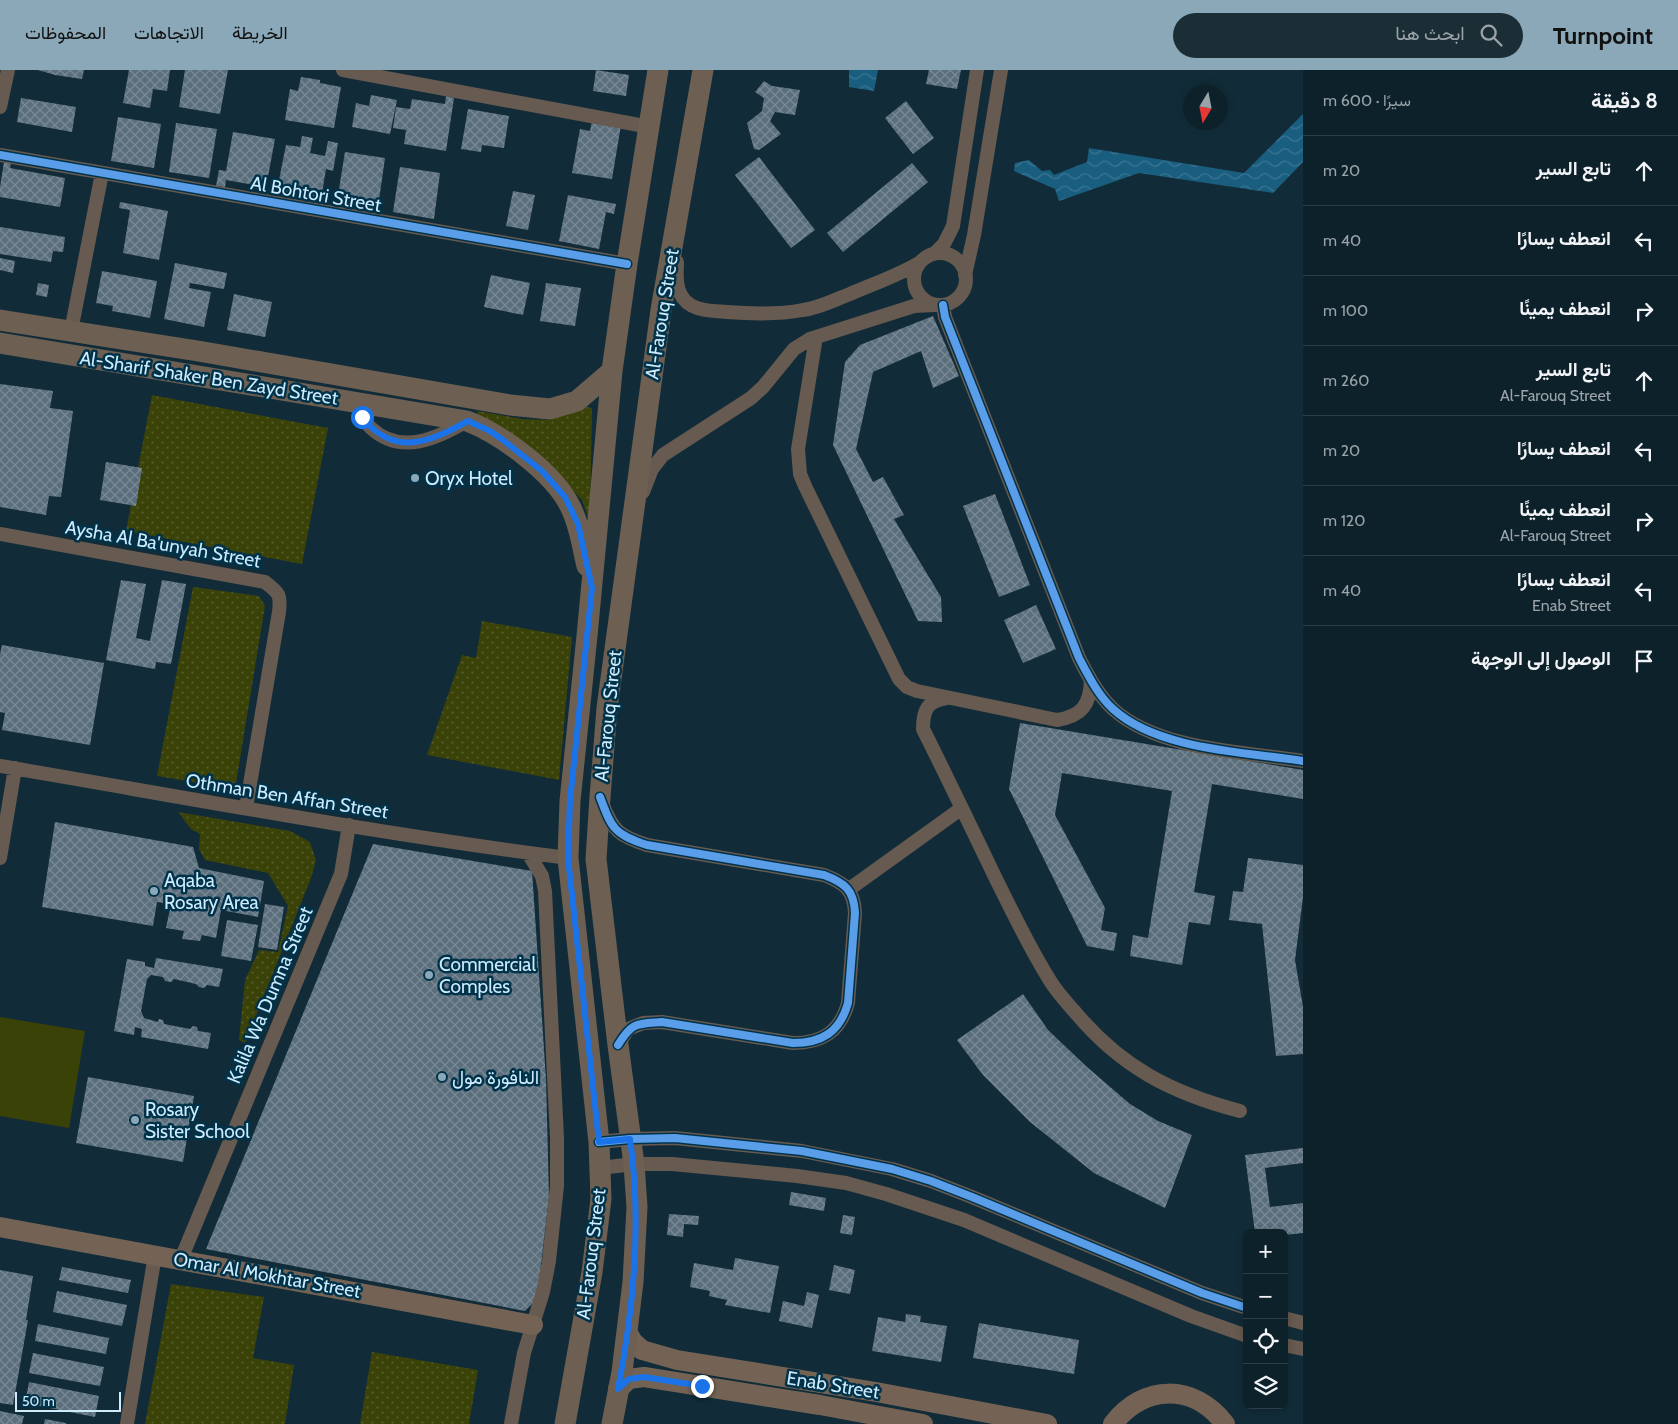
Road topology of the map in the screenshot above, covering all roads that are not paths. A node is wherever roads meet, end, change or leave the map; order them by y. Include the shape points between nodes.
1 (8, 70) edge
2 (343, 70) edge
3 (658, 70) edge
4 (703, 70) edge
5 (977, 70) edge
6 (1001, 70) edge
7 (0, 107) edge
8 (650, 127) junction
9 (0, 156) edge
10 (102, 173) junction
11 (678, 214) junction
12 (934, 254) junction
13 (919, 263) junction
14 (627, 264) junction
15 (965, 275) junction
16 (939, 305) junction
17 (0, 320) edge
18 (71, 331) junction
19 (816, 337) junction
20 (0, 343) edge
21 (198, 351) junction
22 (612, 371) junction
23 (195, 376) junction
24 (354, 402) junction
25 (468, 421) junction
26 (633, 524) junction
27 (0, 534) edge
28 (592, 588) junction
29 (1090, 680) junction
30 (949, 698) junction
31 (1303, 760) edge
32 (0, 766) edge
33 (15, 768) junction
34 (600, 797) junction
35 (246, 808) junction
36 (962, 808) junction
37 (349, 825) junction
38 (528, 853) junction
39 (0, 858) edge
40 (568, 858) junction
41 (848, 890) junction
42 (618, 1045) junction
43 (1240, 1111) dead end
44 (630, 1139) junction
45 (599, 1142) junction
46 (634, 1164) junction
47 (600, 1168) junction
48 (0, 1228) edge
49 (155, 1255) junction
50 (181, 1259) junction
51 (1243, 1307) edge
52 (1288, 1319) edge
53 (1303, 1322) edge
54 (533, 1325) junction
55 (627, 1332) junction
56 (1243, 1335) edge
57 (1288, 1346) edge
58 (1303, 1349) edge
59 (618, 1389) junction
60 (127, 1424) edge
61 (511, 1424) edge
62 (564, 1424) edge
63 (612, 1424) edge
64 (923, 1424) edge
65 (1046, 1424) edge
66 (1113, 1424) edge
67 (1224, 1424) edge

1 - 7 street
2 - 8 street
3 - 8 main road, Al-Farouq Street
4 - 11 main road, Al-Farouq Street
5 - 12 street via 953,226 944,244
6 - 15 street
8 - 14 main road, Al-Farouq Street
9 - 10 street, Al Bohtori Street
10 - 14 street, Al Bohtori Street
10 - 18 street
11 - 13 street via 677,281 680,293 694,307 706,310 760,314 804,310
11 - 26 main road, Al-Farouq Street via 661,310
12 - 13 street
12 - 15 street via 951,256 958,261
13 - 16 street via 915,271 915,288 927,302
14 - 22 main road, Al-Farouq Street
15 - 16 street via 958,297
16 - 19 street via 914,306
16 - 29 street
17 - 18 main road, Al-Sharif Shaker Ben Zayd Street
18 - 21 main road, Al-Sharif Shaker Ben Zayd Street
19 - 26 street via 794,349 751,398 663,455 652,470
19 - 30 street via 798,449 800,474 899,679 917,691
20 - 23 main road, Al-Sharif Shaker Ben Zayd Street
21 - 22 main road, Al-Sharif Shaker Ben Zayd Street via 510,405 550,409 577,400
21 - 23 main road
22 - 28 main road, Al-Farouq Street
23 - 24 main road, Al-Sharif Shaker Ben Zayd Street
24 - 25 main road, Al-Sharif Shaker Ben Zayd Street
24 - 25 street via 370,428 395,441 413,443 432,439
25 - 28 main road, Al-Sharif Shaker Ben Zayd Street via 503,440 542,471 565,497 578,524
26 - 34 main road, Al-Farouq Street via 607,708
27 - 35 street, Aysha Al Ba'unyah Street via 266,582 278,592 279,612
28 - 40 main road, Al-Farouq Street via 570,801
29 - 30 street via 1090,694 1085,706 1070,718 1057,720
29 - 31 street via 1114,710 1155,734 1192,745
30 - 36 street via 931,703 923,717 923,729
32 - 33 street, Othman Ben Affan Street
33 - 35 street, Othman Ben Affan Street
33 - 39 street
34 - 41 street via 616,831 630,839 647,845 824,875
34 - 42 main road, Al-Farouq Street via 596,859
35 - 37 street, Othman Ben Affan Street
36 - 41 street
36 - 43 street via 1027,942 1050,981 1089,1030 1142,1072 1206,1102
37 - 38 street, Othman Ben Affan Street
37 - 50 street, Kalila Wa Dumna Street via 341,874
38 - 40 street, Othman Ben Affan Street
38 - 54 street via 542,876 545,891 558,1161 549,1261 544,1292
40 - 45 main road, Al-Farouq Street
41 - 42 street via 854,898 855,913 848,1003 845,1014 831,1032 808,1043 793,1043 662,1022 642,1023 628,1029
42 - 44 main road, Al-Farouq Street
44 - 45 street
44 - 46 main road, Al-Farouq Street
44 - 51 street via 675,1138 802,1151 892,1169 972,1197 1202,1293
45 - 47 main road, Al-Farouq Street
46 - 47 street
46 - 55 main road, Al-Farouq Street via 636,1237
46 - 56 street via 672,1164 797,1176 846,1183 886,1194 964,1220 1191,1316
47 - 62 main road, Al-Farouq Street via 598,1234
48 - 49 street, Omar Al Mokhtar Street
49 - 50 street, Omar Al Mokhtar Street
49 - 60 street
50 - 54 street, Omar Al Mokhtar Street
52 - 53 street
54 - 61 street via 524,1353
55 - 59 main road, Al-Farouq Street
55 - 65 street, Enab Street via 642,1350 677,1360 885,1393
57 - 58 street
59 - 63 main road, Al-Farouq Street
59 - 64 street, Enab Street via 629,1379 644,1377
66 - 67 street via 1120,1414 1143,1398 1169,1393 1195,1399 1207,1406

